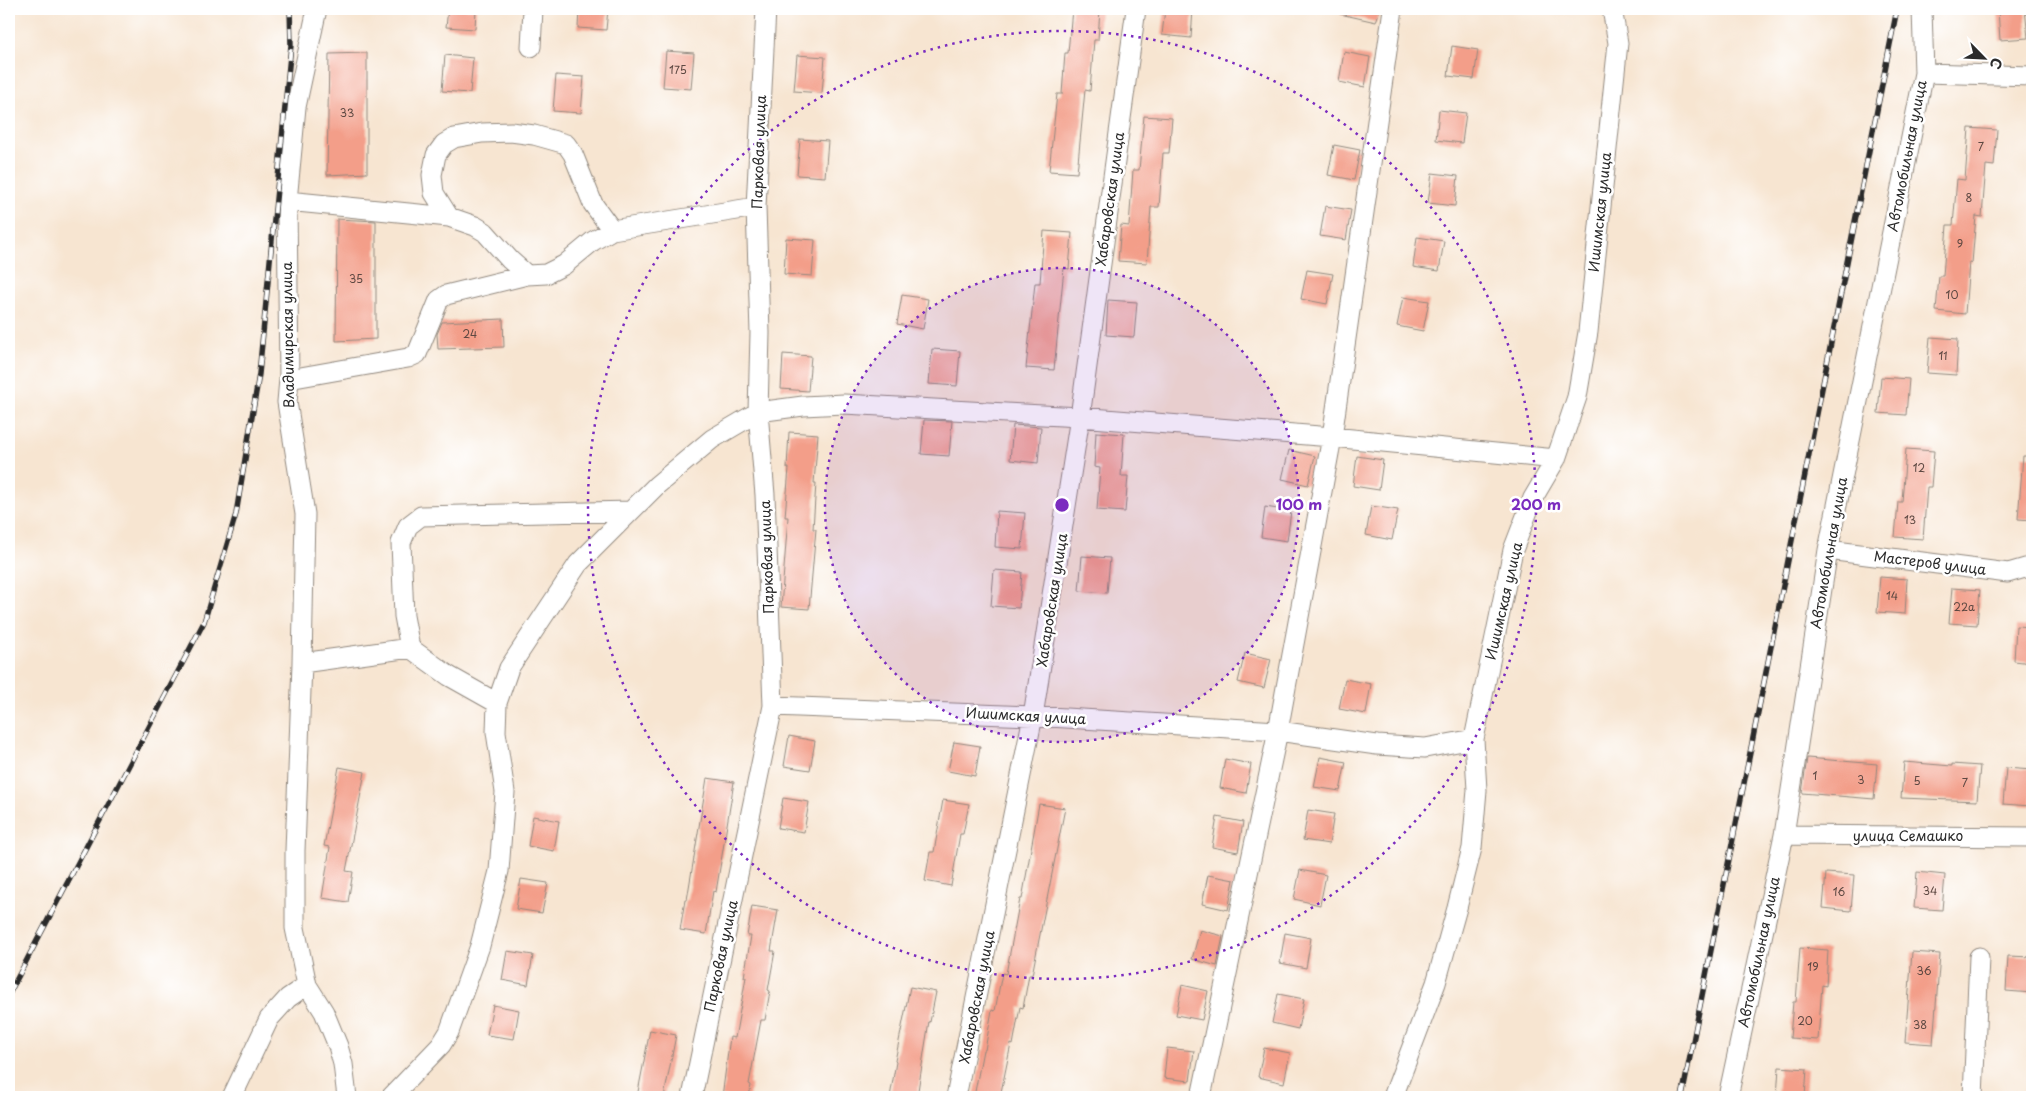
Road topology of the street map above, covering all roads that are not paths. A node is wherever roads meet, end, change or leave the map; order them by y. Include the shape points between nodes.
1 (316, 9) edge
2 (533, 9) edge
3 (766, 9) edge
4 (1136, 9) edge
5 (1393, 9) edge
6 (1612, 9) edge
7 (1922, 9) edge
8 (531, 47) dead end
9 (1924, 73) junction
10 (2032, 76) edge
11 (287, 202) junction
12 (756, 207) junction
13 (449, 216) junction
14 (612, 230) junction
15 (527, 275) junction
16 (289, 379) junction
17 (758, 412) junction
18 (1080, 417) junction
19 (1332, 437) junction
20 (1556, 459) junction
21 (632, 511) junction
22 (1828, 550) junction
23 (2032, 566) edge
24 (410, 648) junction
25 (302, 663) junction
26 (498, 702) junction
27 (773, 706) junction
28 (1033, 716) junction
29 (1278, 730) junction
30 (1474, 739) junction
31 (1784, 835) junction
32 (2032, 837) edge
33 (1979, 957) dead end
34 (307, 985) junction
35 (232, 1097) edge
36 (347, 1097) edge
37 (391, 1097) edge
38 (692, 1097) edge
39 (956, 1097) edge
40 (1202, 1097) edge
41 (1393, 1097) edge
42 (1728, 1097) edge
43 (1973, 1097) edge

1 - 11 street, Владимирская улица via 296,107
2 - 8 street
3 - 12 street, Парковая улица
4 - 18 street, Хабаровская улица
5 - 19 street
6 - 20 street, Ишимская улица via 1618,43 1588,332 1577,397
7 - 9 street, Автомобильная улица
9 - 10 street
9 - 22 street, Автомобильная улица
11 - 13 street
11 - 16 street, Владимирская улица
12 - 14 street
12 - 17 street, Парковая улица via 760,333
13 - 14 street via 432,184 436,155 444,144 454,138 511,132 566,144 574,154 592,204
13 - 15 street via 485,232
14 - 15 street via 564,265 546,274
15 - 16 street via 446,294 439,300 417,354 408,358
16 - 25 street, Владимирская улица via 287,402 305,514
17 - 18 street via 844,404
17 - 21 street via 712,439 657,485
17 - 27 street, Парковая улица via 765,495
18 - 19 street
18 - 28 street, Хабаровская улица
19 - 20 street
19 - 29 street
20 - 30 street, Ишимская улица via 1533,498 1513,550
21 - 24 street via 421,516 408,526 401,543 404,616
21 - 26 street via 578,564 508,668
22 - 23 street, Мастеров улица via 2008,573
22 - 31 street, Автомобильная улица
24 - 25 street
24 - 26 street via 449,676
25 - 34 street, Владимирская улица via 295,928
26 - 37 street via 496,732 505,792 504,812 499,871 480,946 449,1032 441,1045
27 - 28 street, Ишимская улица
27 - 38 street, Парковая улица
28 - 29 street, Ишимская улица
28 - 39 street, Хабаровская улица
29 - 30 street, Ишимская улица via 1377,745 1425,748
29 - 40 street
30 - 41 street via 1477,790 1472,848 1436,983
31 - 32 street, улица Семашко
31 - 42 street, Автомобильная улица
33 - 43 street
34 - 35 street via 288,998 269,1019
34 - 36 street via 324,1012 338,1046

